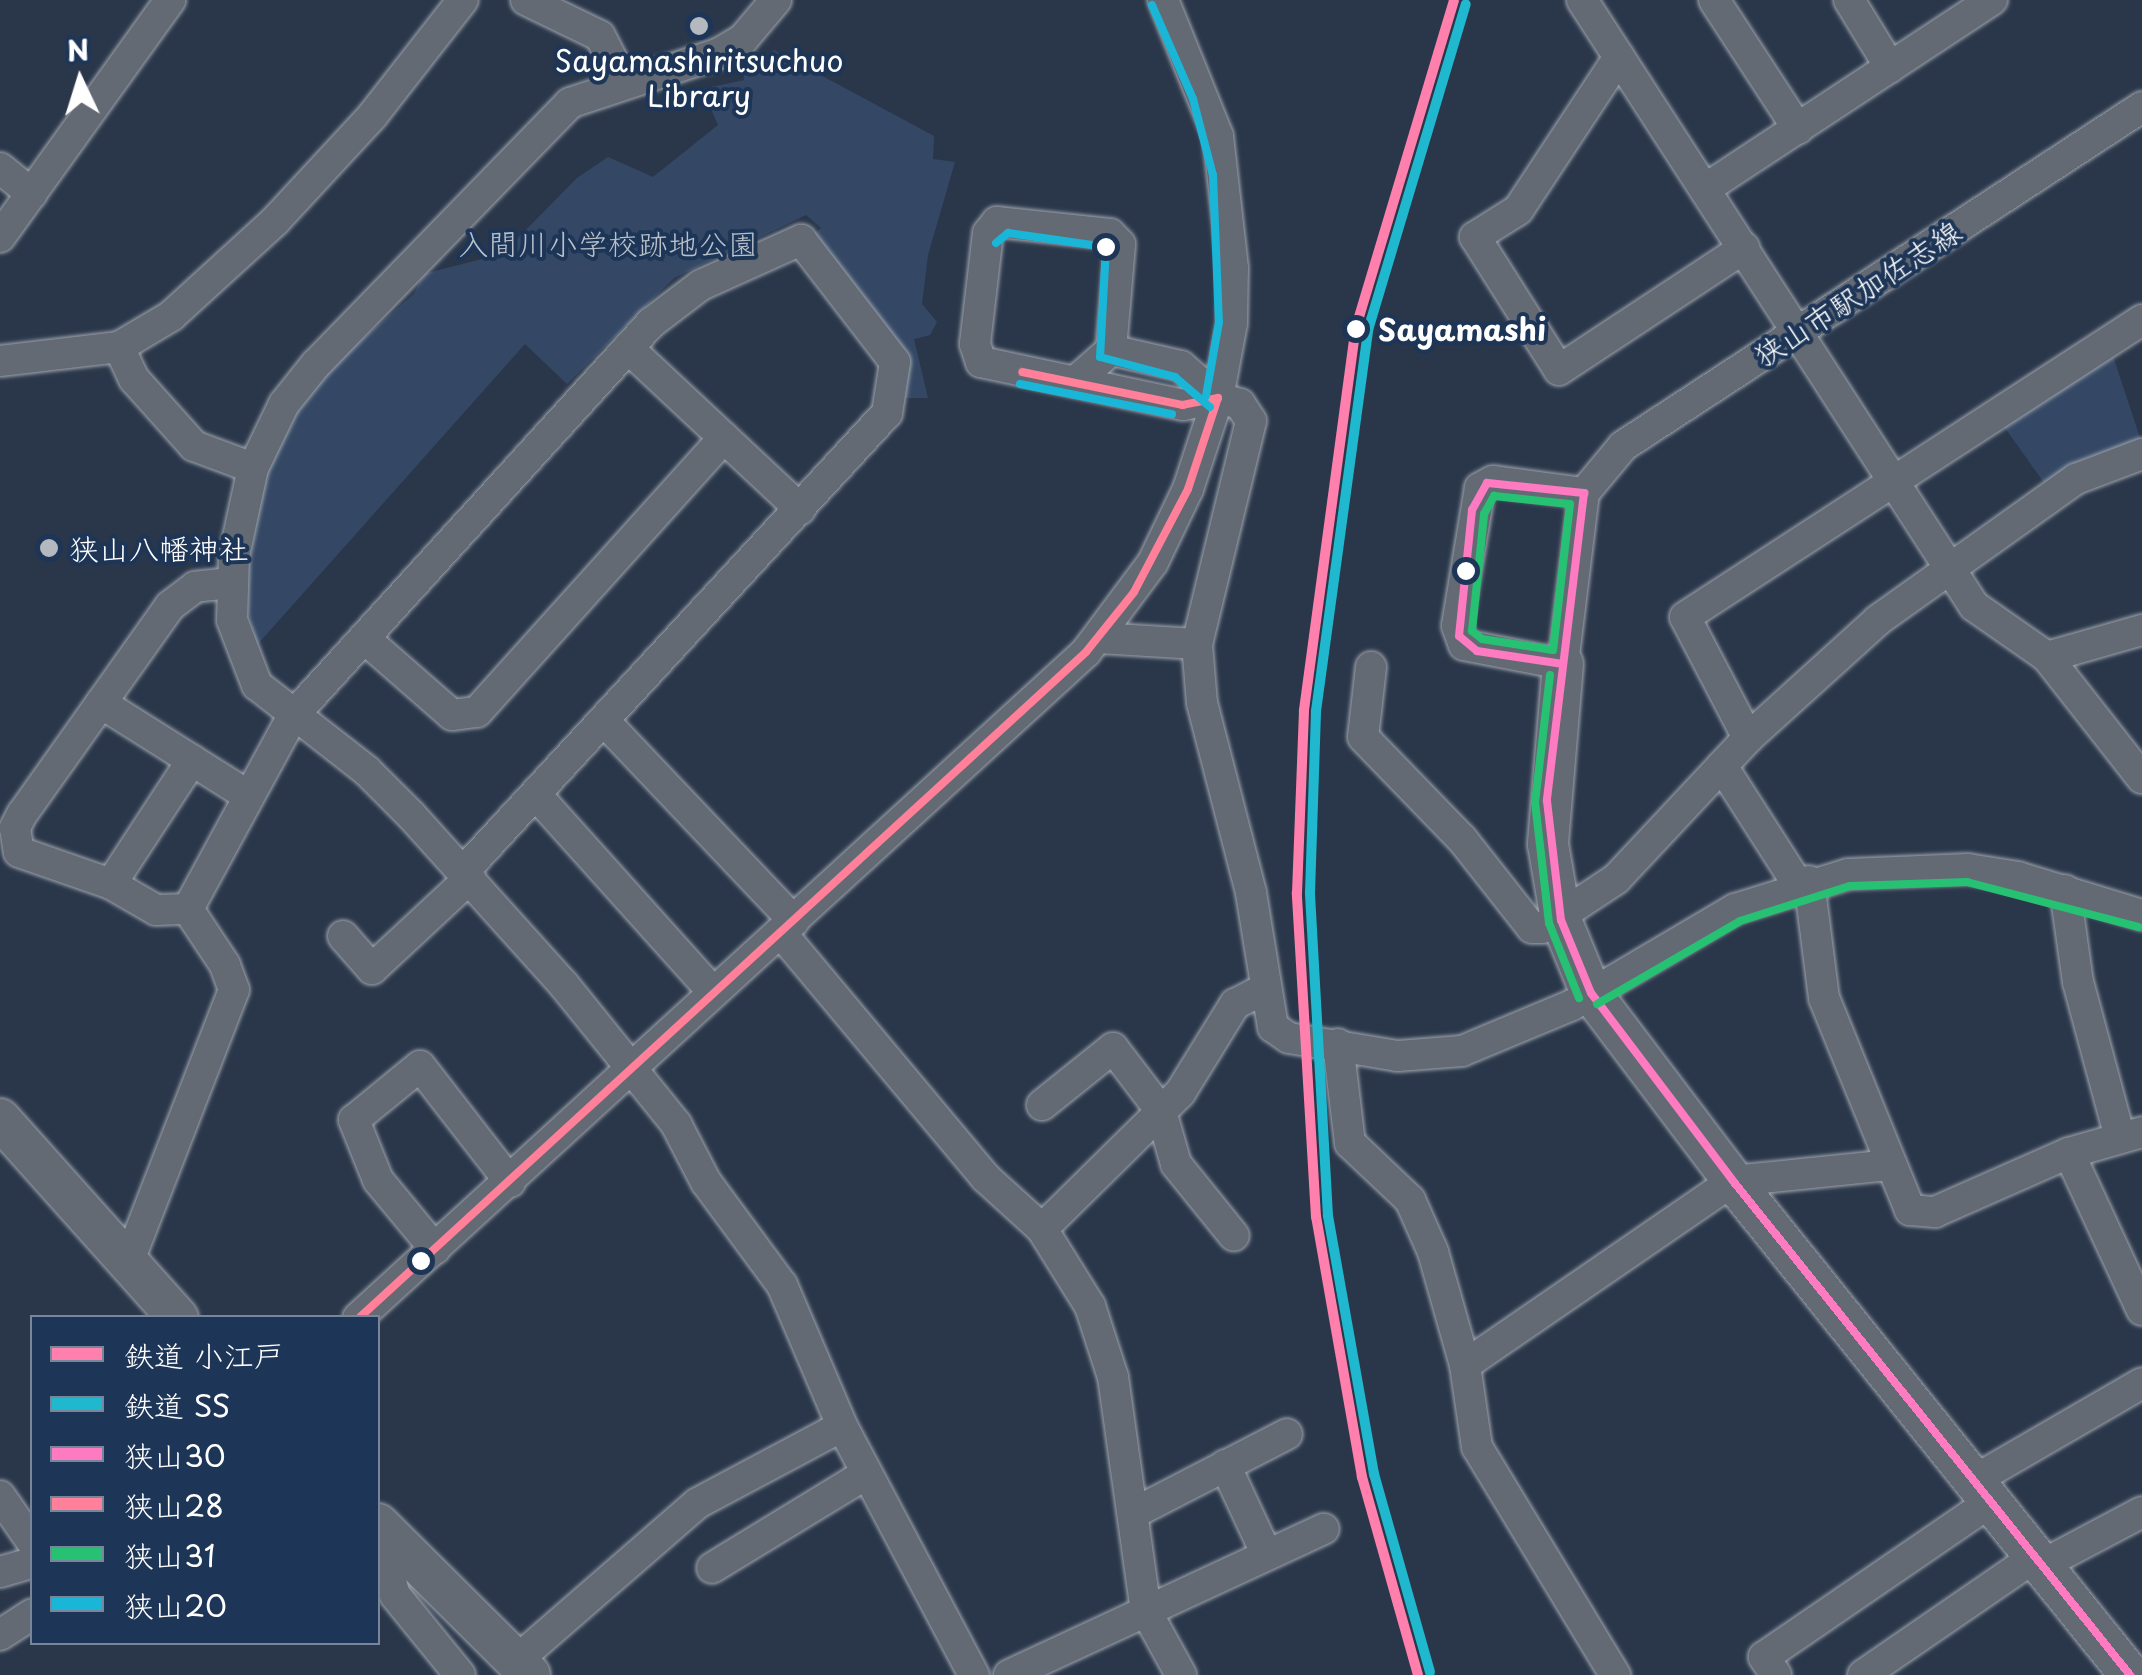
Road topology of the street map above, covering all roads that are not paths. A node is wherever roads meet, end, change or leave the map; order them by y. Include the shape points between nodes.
1 (170, 0) edge
2 (463, 0) edge
3 (526, 0) edge
4 (776, 0) edge
5 (1162, 0) edge
6 (1582, 0) edge
7 (1714, 0) edge
8 (1849, 0) edge
9 (1992, 0) edge
10 (1619, 57) junction
11 (1890, 68) junction
12 (624, 83) junction
13 (2142, 107) edge
14 (1798, 128) junction
15 (0, 168) edge
16 (1705, 190) junction
17 (32, 194) junction
18 (0, 238) edge
19 (1744, 248) junction
20 (2142, 320) edge
21 (1796, 333) junction
22 (1230, 338) junction
23 (120, 347) junction
24 (628, 348) junction
25 (1111, 350) junction
26 (0, 362) edge
27 (1180, 366) junction
28 (1077, 380) junction
29 (1218, 398) junction
30 (1183, 405) junction
31 (724, 438) junction
32 (1202, 448) junction
33 (2142, 454) edge
34 (253, 468) junction
35 (1892, 481) junction
36 (1584, 493) junction
37 (800, 510) junction
38 (1951, 574) junction
39 (230, 582) junction
40 (2142, 630) edge
41 (364, 638) junction
42 (1098, 638) junction
43 (1197, 644) junction
44 (2047, 656) junction
45 (1563, 664) junction
46 (1371, 667) dead end
47 (101, 703) junction
48 (293, 716) junction
49 (606, 723) junction
50 (1748, 738) junction
51 (192, 760) junction
52 (1722, 766) junction
53 (2142, 778) edge
54 (246, 795) junction
55 (538, 797) junction
56 (467, 874) junction
57 (1804, 883) junction
58 (111, 884) junction
59 (2065, 890) junction
60 (188, 909) junction
61 (2142, 915) edge
62 (1561, 920) junction
63 (788, 927) junction
64 (342, 936) dead end
65 (1266, 988) junction
66 (713, 992) junction
67 (1591, 993) junction
68 (1338, 1044) junction
69 (630, 1066) junction
70 (1042, 1105) dead end
71 (1161, 1110) junction
72 (0, 1119) edge
73 (2131, 1133) edge
74 (2069, 1153) junction
75 (1891, 1165) junction
76 (1732, 1181) junction
77 (510, 1182) junction
78 (1042, 1229) junction
79 (1234, 1236) dead end
80 (435, 1249) junction
81 (128, 1263) junction
82 (2138, 1294) edge
83 (175, 1315) edge
84 (361, 1315) edge
85 (1465, 1365) junction
86 (2142, 1383) edge
87 (842, 1426) junction
88 (1287, 1434) dead end
89 (1225, 1466) junction
90 (866, 1474) junction
91 (1982, 1492) junction
92 (0, 1496) edge
93 (2142, 1512) edge
94 (1134, 1513) junction
95 (380, 1526) edge
96 (1324, 1530) dead end
97 (30, 1539) edge
98 (380, 1544) edge
99 (1267, 1556) junction
100 (2038, 1561) junction
101 (30, 1564) edge
102 (712, 1568) dead end
103 (0, 1572) edge
104 (1146, 1611) junction
105 (30, 1615) edge
106 (0, 1636) edge
107 (523, 1668) edge
108 (460, 1675) edge
109 (974, 1675) edge
110 (1009, 1675) edge
111 (1181, 1675) edge
112 (1615, 1675) edge
113 (1776, 1675) edge
114 (1863, 1675) edge
115 (2130, 1675) edge

1 - 17 street
2 - 23 street via 276,221 171,316
3 - 12 street via 600,36
4 - 12 street via 743,40 720,53
5 - 22 street via 1205,95 1225,173 1233,268
6 - 10 street
7 - 14 street
8 - 11 street
9 - 11 street
10 - 16 street
10 - 19 street via 1518,210 1474,237 1559,370
11 - 14 street
12 - 34 street via 570,103 509,162 307,374
13 - 21 street, 狭山市駅加佐志線
14 - 16 street
15 - 17 street
16 - 19 street
17 - 18 street
19 - 21 street
20 - 35 street
21 - 35 street
21 - 36 street, 狭山市駅加佐志線 via 1623,446
22 - 27 street
22 - 29 street
23 - 26 street
23 - 34 street via 134,379 194,446
24 - 31 street
24 - 37 street via 700,285 801,240 894,362 887,413
24 - 41 street
25 - 27 street
25 - 28 street
25 - 28 street via 1122,253 1116,236 1004,220 990,227 975,344 981,362
27 - 29 street
28 - 30 street
29 - 30 street
29 - 32 street
29 - 43 street via 1240,404 1251,426
30 - 32 street
31 - 37 street
31 - 41 street via 477,712 452,715
32 - 42 street via 1153,562
33 - 38 street via 2076,479
34 - 39 street
35 - 38 street
35 - 50 street via 1685,616
36 - 45 street
36 - 45 street via 1493,481 1480,488 1457,626 1464,645 1477,651
37 - 49 street
38 - 44 street via 1974,606
38 - 50 street via 1878,620
39 - 47 street via 179,597
39 - 48 street via 232,620 256,685
40 - 44 street
41 - 48 street
42 - 43 street
42 - 63 street
43 - 65 street via 1202,702 1236,826
44 - 53 street
45 - 62 main road via 1547,801
46 - 62 street via 1363,736 1462,839 1532,928
47 - 51 street
47 - 58 street via 22,814 14,842 34,860
48 - 54 street
48 - 56 street via 367,771
49 - 55 street
49 - 63 street
50 - 52 street
51 - 54 street
51 - 58 street
52 - 57 street
52 - 62 street via 1616,879
54 - 60 street
55 - 56 street
55 - 66 street
56 - 64 street via 372,969
56 - 69 street
57 - 59 street via 1916,867 2018,877
57 - 67 street via 1735,909
57 - 75 street via 1824,998
58 - 60 street via 156,910
59 - 61 street
59 - 73 street via 2078,982
60 - 81 street via 226,964 234,990
62 - 67 main road
63 - 66 street
63 - 78 street via 986,1178
65 - 68 street via 1274,1028 1289,1038
65 - 71 street via 1236,1004 1180,1093
66 - 69 street
67 - 68 street via 1462,1051 1398,1056
67 - 76 main road
68 - 85 street via 1350,1144 1410,1200 1433,1252
69 - 77 street
69 - 87 street via 782,1285
70 - 71 street via 1113,1048
71 - 78 street
71 - 79 street via 1176,1164
72 - 81 main road
73 - 74 street
74 - 75 street via 1935,1212 1910,1210
74 - 82 street
75 - 76 street
76 - 85 street
76 - 91 main road
77 - 80 street
77 - 80 street via 420,1066 354,1120 378,1180
78 - 94 street via 1102,1335
80 - 84 street
81 - 83 main road
85 - 112 street via 1477,1447 1490,1476
86 - 91 street
87 - 90 street
87 - 107 street via 698,1503
88 - 89 street
89 - 94 street
89 - 99 street
90 - 102 street
90 - 109 street
91 - 100 main road
91 - 113 street via 1764,1657
92 - 97 street
93 - 100 street
94 - 104 street
95 - 107 main road
96 - 99 street
98 - 108 street via 395,1595
99 - 104 street
100 - 114 street
100 - 115 main road
101 - 103 street
104 - 110 street
104 - 111 street
105 - 106 street

